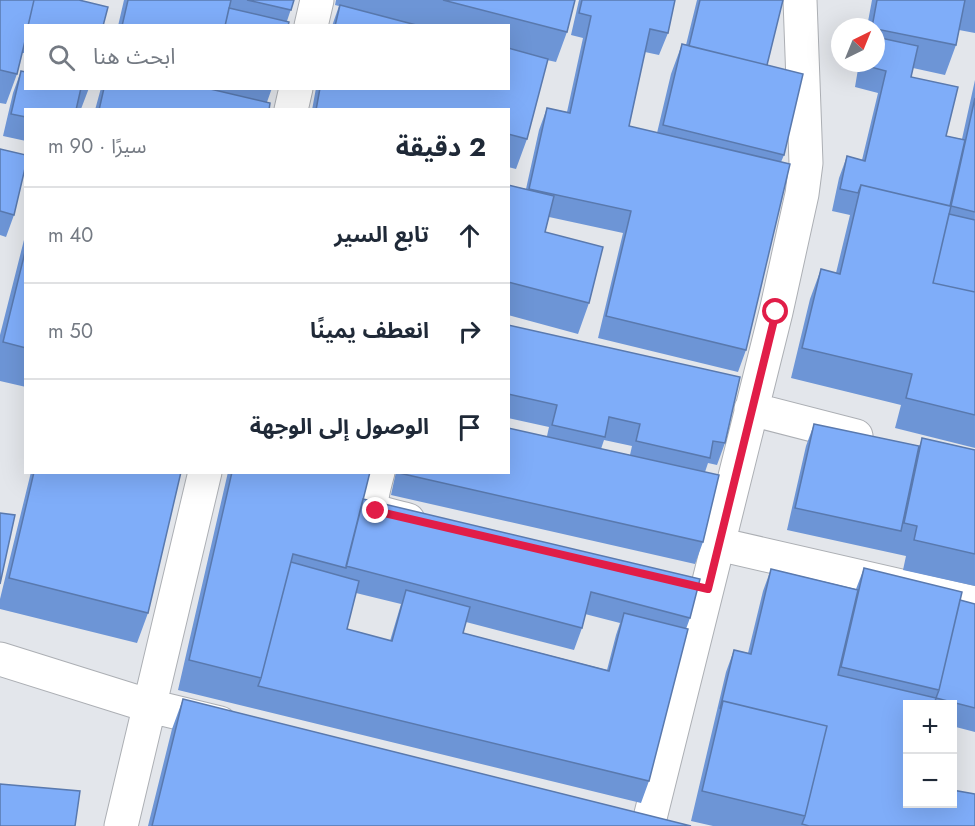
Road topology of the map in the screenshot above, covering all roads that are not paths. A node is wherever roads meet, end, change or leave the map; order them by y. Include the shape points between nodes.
1 (317, 0) edge
2 (800, 0) edge
3 (311, 24) edge
4 (296, 90) edge
5 (291, 108) edge
6 (723, 381) edge
7 (754, 399) junction
8 (885, 443) edge
9 (205, 474) edge
10 (378, 474) edge
11 (440, 527) edge
12 (718, 544) junction
13 (673, 580) edge
14 (708, 589) junction
15 (975, 603) edge
16 (0, 659) edge
17 (150, 706) junction
18 (254, 731) edge
19 (634, 825) edge
20 (121, 826) edge

1 - 3 street
2 - 7 street via 806,163
4 - 5 street
6 - 7 street
7 - 8 street
7 - 12 street
9 - 17 street
10 - 11 street via 371,500 378,513
12 - 14 street
12 - 15 street
13 - 14 street
14 - 19 street
16 - 17 street
17 - 18 street
17 - 20 street

